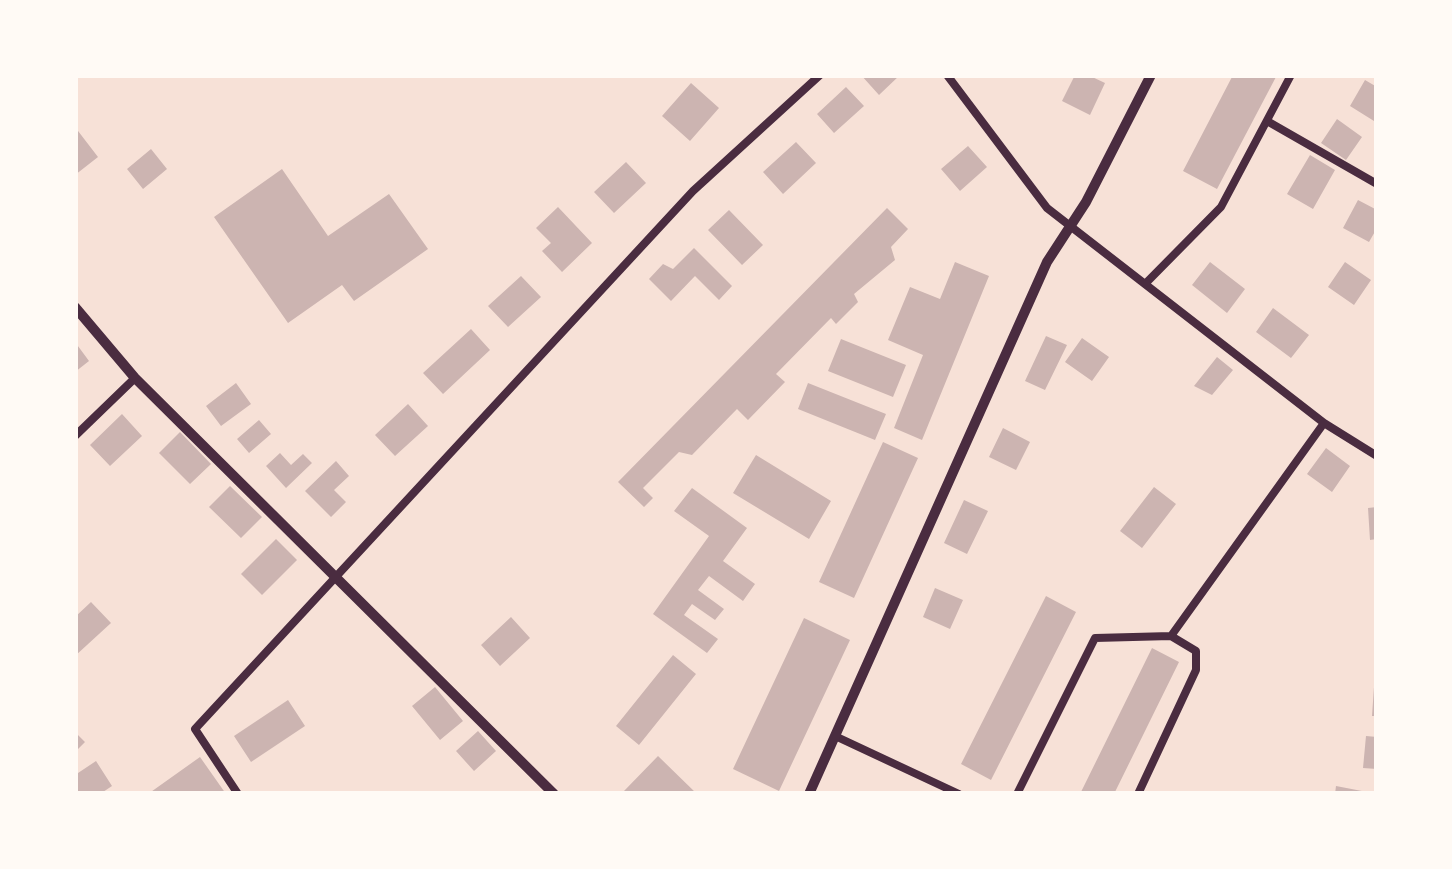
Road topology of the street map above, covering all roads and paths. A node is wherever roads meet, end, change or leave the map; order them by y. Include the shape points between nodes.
1 (820, 75) edge
2 (947, 75) edge
3 (1151, 75) edge
4 (1291, 75) edge
5 (1267, 121) junction
6 (1377, 184) edge
7 (1070, 226) junction
8 (1146, 284) junction
9 (75, 307) edge
10 (135, 378) junction
11 (1324, 423) junction
12 (75, 436) edge
13 (1354, 440) junction
14 (1377, 448) edge
15 (1377, 456) edge
16 (335, 575) junction
17 (1172, 636) junction
18 (835, 736) junction
19 (238, 794) edge
20 (554, 794) edge
21 (809, 794) edge
22 (958, 794) edge
23 (1017, 794) edge
24 (1138, 794) edge

1 - 16 street via 692,191
2 - 7 street via 1047,208
3 - 7 street
4 - 5 street
5 - 6 street
5 - 8 street via 1221,208
7 - 8 street
7 - 18 street via 1047,262
8 - 11 street
9 - 10 street
10 - 12 street
10 - 16 street
11 - 13 street
11 - 17 street
13 - 14 street
13 - 15 street
16 - 19 street via 196,729
16 - 20 street
17 - 23 street via 1096,638
17 - 24 street via 1196,651 1196,670
18 - 21 street
18 - 22 street

